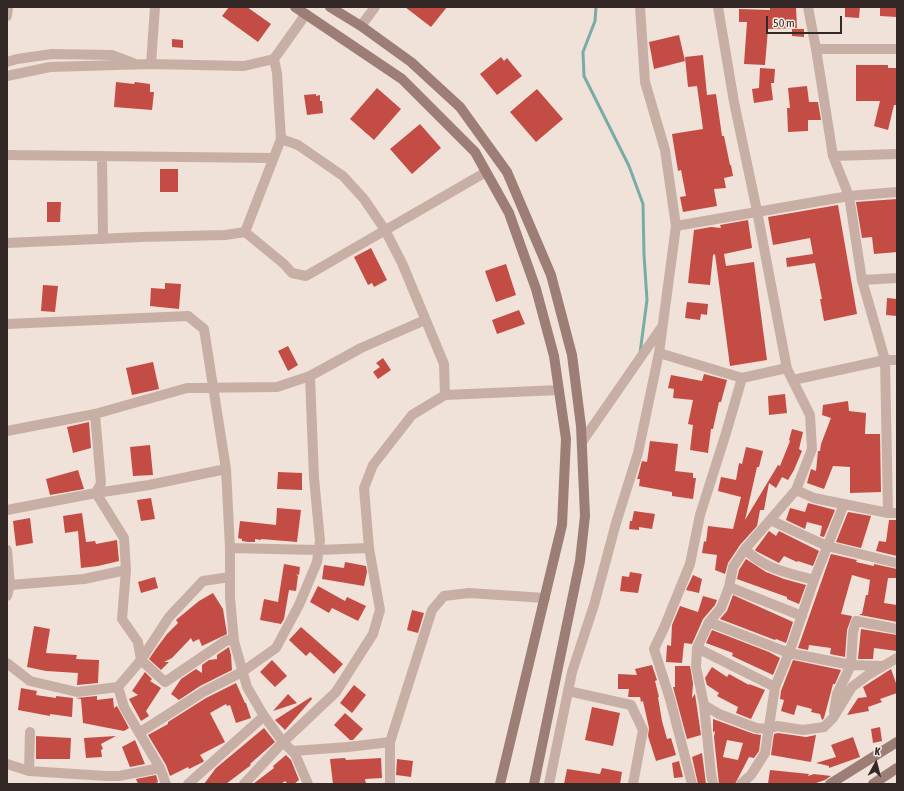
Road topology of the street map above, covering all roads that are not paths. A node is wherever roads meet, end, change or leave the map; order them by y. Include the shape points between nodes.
1 (8, 7) edge
2 (156, 7) edge
3 (295, 7) edge
4 (330, 7) edge
5 (375, 7) edge
6 (640, 7) edge
7 (718, 7) edge
8 (808, 7) edge
9 (306, 14) junction
10 (7, 16) edge
11 (361, 26) junction
12 (816, 49) junction
13 (897, 49) edge
14 (274, 59) junction
15 (7, 62) edge
16 (137, 64) junction
17 (151, 64) junction
18 (7, 76) edge
19 (280, 139) junction
20 (897, 154) edge
21 (7, 155) edge
22 (102, 156) junction
23 (833, 156) junction
24 (273, 158) junction
25 (486, 172) junction
26 (897, 192) edge
27 (849, 196) junction
28 (757, 211) junction
29 (676, 226) junction
30 (385, 230) junction
31 (245, 232) junction
32 (103, 239) junction
33 (7, 243) edge
34 (897, 278) edge
35 (862, 280) junction
36 (425, 320) junction
37 (7, 324) edge
38 (662, 326) junction
39 (659, 353) junction
40 (885, 360) junction
41 (897, 360) edge
42 (787, 368) junction
43 (310, 376) junction
44 (742, 378) junction
45 (793, 380) junction
46 (214, 387) junction
47 (559, 390) junction
48 (445, 395) junction
49 (94, 414) junction
50 (7, 431) edge
51 (582, 442) junction
52 (226, 469) junction
53 (897, 479) edge
54 (888, 485) junction
55 (796, 490) junction
56 (96, 493) junction
57 (844, 504) junction
58 (7, 510) edge
59 (893, 513) edge
60 (770, 520) junction
61 (827, 546) junction
62 (230, 548) junction
63 (369, 548) junction
64 (7, 550) edge
65 (318, 550) junction
66 (745, 550) junction
67 (897, 563) edge
68 (126, 570) junction
69 (230, 577) junction
70 (814, 580) junction
71 (10, 585) junction
72 (729, 587) junction
73 (7, 596) edge
74 (545, 598) junction
75 (802, 616) junction
76 (709, 622) junction
77 (897, 629) edge
78 (234, 641) junction
79 (697, 648) junction
80 (789, 653) junction
81 (897, 658) edge
82 (141, 660) junction
83 (7, 663) edge
84 (851, 665) junction
85 (885, 666) junction
86 (242, 672) junction
87 (118, 687) junction
88 (775, 687) junction
89 (568, 691) junction
90 (704, 705) junction
91 (264, 716) junction
92 (833, 718) junction
93 (768, 729) junction
94 (30, 732) dead end
95 (139, 733) junction
96 (283, 742) junction
97 (390, 742) junction
98 (897, 742) edge
99 (292, 751) junction
100 (7, 764) edge
101 (160, 768) junction
102 (897, 768) edge
103 (29, 771) junction
104 (166, 784) edge
105 (188, 784) edge
106 (244, 784) edge
107 (308, 784) edge
108 (390, 784) edge
109 (500, 784) edge
110 (534, 784) edge
111 (549, 784) edge
112 (633, 784) edge
113 (692, 784) edge
114 (714, 784) edge
115 (741, 784) edge
116 (830, 784) edge
117 (873, 784) edge

1 - 10 street
2 - 17 street
3 - 9 main road
4 - 11 main road
5 - 11 street
6 - 29 street via 645,82 665,150
7 - 28 street via 734,102
8 - 12 street
9 - 14 street
9 - 25 main road via 402,79 475,152
11 - 51 main road via 411,62 460,107 507,172 551,275 572,355
12 - 13 street
12 - 23 street
14 - 17 street via 244,66
14 - 19 street
15 - 16 street via 60,54 112,55
16 - 17 street
16 - 18 street via 50,67
19 - 24 street
19 - 30 street via 298,145 343,176 364,199
20 - 23 street
21 - 22 street
22 - 24 street
22 - 32 street
23 - 27 street
24 - 31 street
25 - 30 street
25 - 47 main road via 509,213 536,289 554,356
26 - 27 street
27 - 28 street
27 - 35 street
28 - 29 street
28 - 42 street
29 - 38 street
30 - 31 street via 306,276 292,273
30 - 36 street via 402,262
31 - 32 street via 225,235
32 - 33 street
34 - 35 street
35 - 40 street
36 - 43 street via 361,348
36 - 48 street via 444,364
37 - 46 street via 188,316 204,329
38 - 39 street
38 - 51 street
39 - 44 street
39 - 89 street via 638,453
40 - 41 street
40 - 45 street
40 - 54 street
42 - 44 street
42 - 45 street
43 - 46 street via 277,387
43 - 65 street via 314,478 320,541
44 - 113 street via 700,515 690,564 654,649
45 - 55 street via 810,414 812,449
46 - 49 street via 187,388
46 - 52 street
47 - 48 street
47 - 74 main road via 566,439 562,525
48 - 63 street via 412,415 373,465 364,488
49 - 50 street
49 - 56 street via 100,483
51 - 110 main road via 585,516 580,561
52 - 56 street
52 - 62 street
53 - 54 street
54 - 59 street
55 - 57 street via 814,498
55 - 60 street
56 - 58 street
56 - 68 street via 124,538
57 - 59 street
57 - 61 street
60 - 61 street
60 - 66 street
61 - 67 street
61 - 70 street
62 - 65 street
62 - 69 street
63 - 65 street
63 - 96 street via 380,610 373,634 336,692
64 - 71 street
65 - 86 street via 316,562 299,605 276,648
66 - 70 street via 771,568
66 - 72 street via 733,567
68 - 71 street via 84,579
68 - 82 street via 122,619 138,642
69 - 78 street
69 - 82 street via 203,581 169,617
70 - 75 street
71 - 73 street
72 - 75 street
72 - 76 street via 721,608
74 - 97 street via 469,593 444,596 432,610
74 - 109 main road
75 - 80 street
76 - 79 street
76 - 80 street
77 - 84 street via 856,621
78 - 82 street via 227,640 164,682
78 - 86 street
79 - 88 street
79 - 90 street via 696,667
80 - 84 street
80 - 88 street
81 - 85 street
82 - 87 street
83 - 87 street via 30,681 77,692
84 - 85 street
84 - 92 street via 837,694
85 - 92 street via 852,687
86 - 91 street via 247,687
86 - 95 street via 203,692
87 - 95 street via 124,707
88 - 93 street
89 - 111 street
89 - 112 street via 631,705 643,730
90 - 93 street via 719,714 756,728
90 - 114 street
91 - 96 street
91 - 105 street
92 - 93 street via 824,727 803,730 777,726
93 - 115 street via 765,753 751,775
94 - 103 street
95 - 101 street
96 - 99 street
96 - 106 street
97 - 99 street
97 - 108 street
98 - 116 main road
99 - 107 street via 296,754
100 - 103 street
101 - 103 street via 119,776
101 - 104 street
102 - 117 main road

